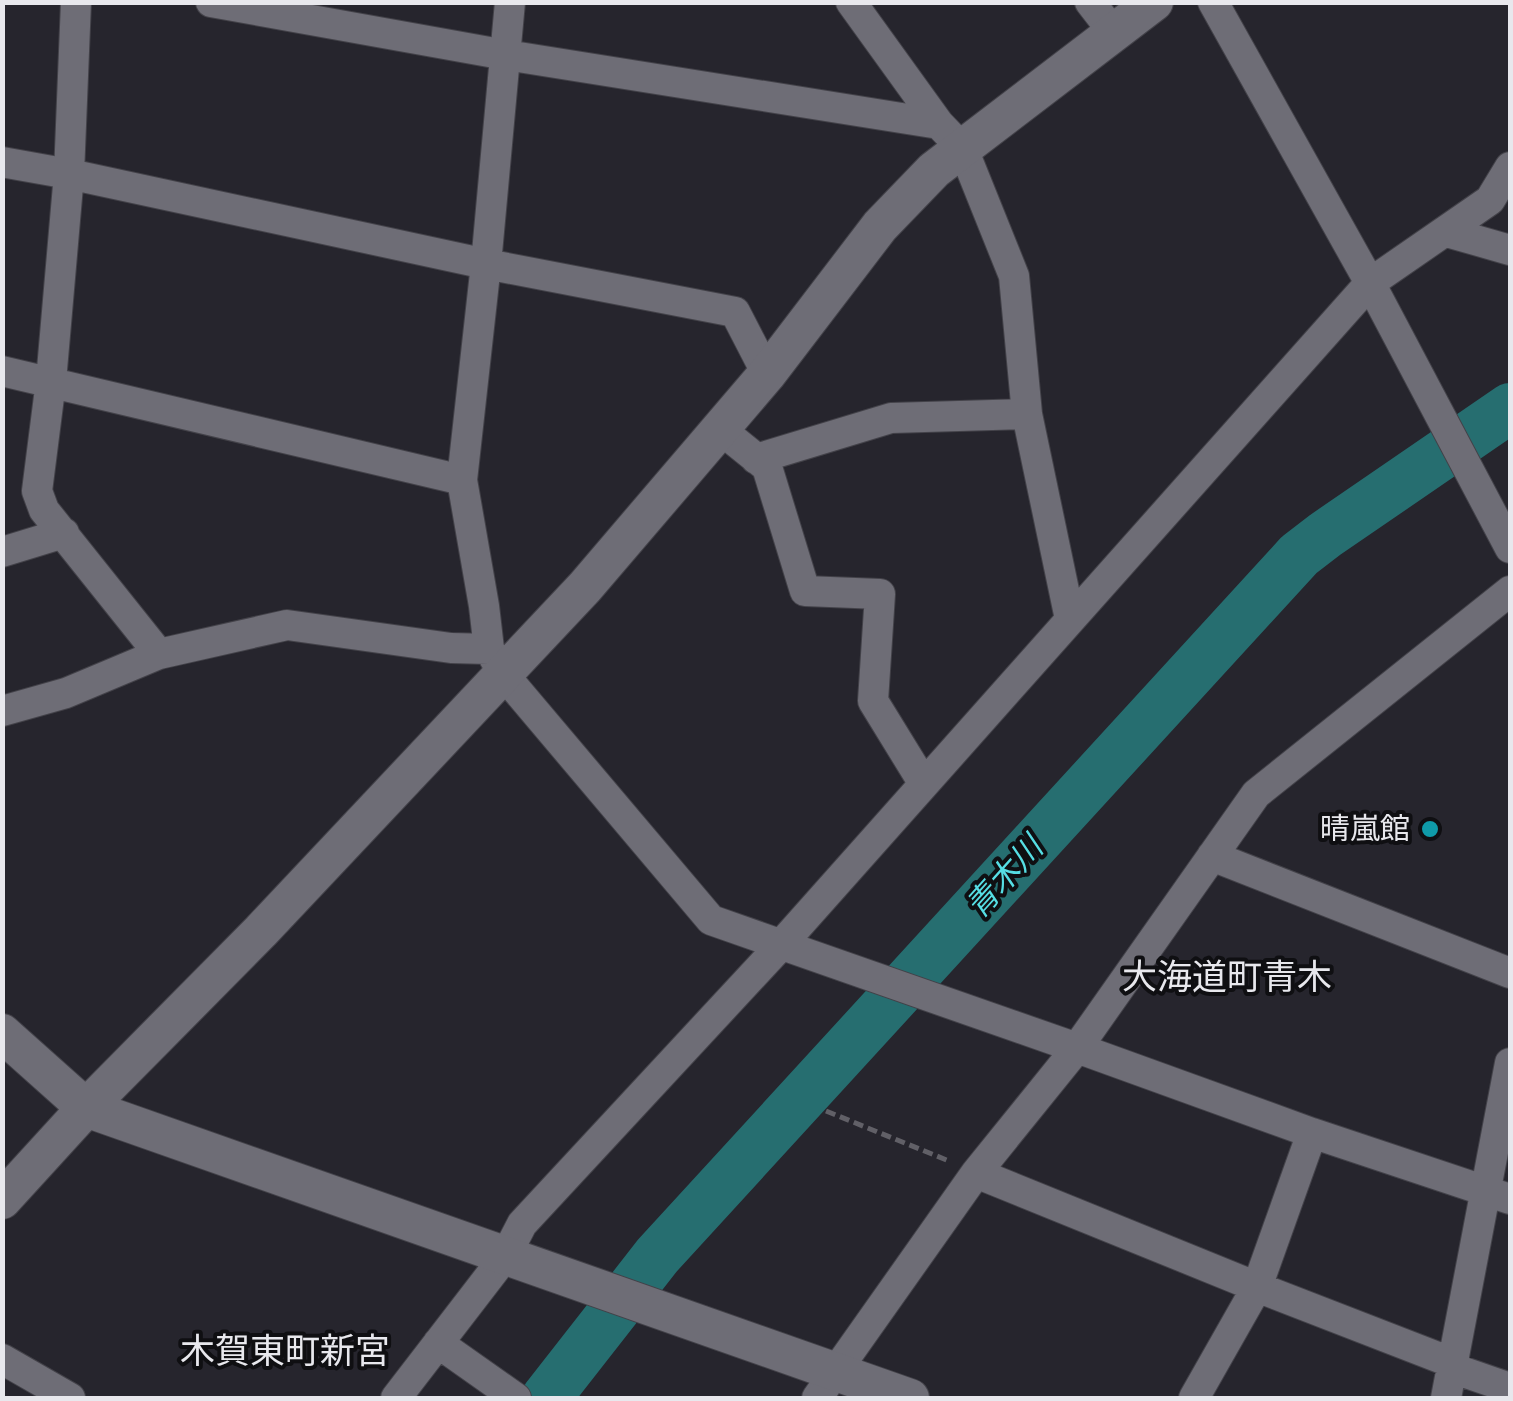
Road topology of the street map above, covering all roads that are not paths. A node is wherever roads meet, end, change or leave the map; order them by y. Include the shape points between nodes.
1 (76, 2) edge
2 (211, 2) edge
3 (510, 2) edge
4 (852, 2) edge
5 (1090, 2) edge
6 (1154, 2) edge
7 (1213, 2) edge
8 (1114, 33) junction
9 (506, 55) junction
10 (951, 136) junction
11 (2, 162) edge
12 (1510, 166) edge
13 (69, 174) junction
14 (1447, 232) junction
15 (1510, 250) edge
16 (486, 264) junction
17 (1370, 284) junction
18 (2, 371) edge
19 (767, 374) junction
20 (50, 382) junction
21 (1027, 414) junction
22 (720, 429) junction
23 (756, 459) junction
24 (462, 480) junction
25 (64, 533) junction
26 (1510, 548) edge
27 (2, 552) edge
28 (1510, 591) edge
29 (1070, 619) junction
30 (159, 654) junction
31 (496, 662) junction
32 (2, 711) edge
33 (924, 784) junction
34 (1212, 856) junction
35 (780, 946) junction
36 (1510, 973) edge
37 (2, 1033) edge
38 (1077, 1048) junction
39 (1510, 1063) edge
40 (86, 1108) junction
41 (1312, 1133) junction
42 (976, 1173) junction
43 (1499, 1195) edge
44 (2, 1200) edge
45 (506, 1254) junction
46 (1257, 1287) junction
47 (438, 1343) junction
48 (2, 1359) edge
49 (1453, 1365) junction
50 (827, 1386) edge
51 (1510, 1388) edge
52 (70, 1398) edge
53 (396, 1398) edge
54 (516, 1398) edge
55 (910, 1398) edge
56 (1194, 1398) edge
57 (1446, 1398) edge

1 - 13 street
2 - 9 street
3 - 9 street
4 - 10 street
5 - 8 street
6 - 8 street
7 - 17 street
8 - 10 street
9 - 10 street
9 - 16 street
10 - 19 street via 934,170 880,226
10 - 21 street via 1014,276
11 - 13 street
12 - 14 street via 1490,200
13 - 16 street
13 - 20 street
14 - 15 street
14 - 17 street
16 - 19 street via 736,312
16 - 24 street
17 - 26 street
17 - 29 street
18 - 20 street
19 - 22 street
20 - 24 street
20 - 25 street via 37,491
21 - 23 street via 891,418
21 - 29 street
22 - 23 street
22 - 31 street via 586,587
23 - 33 street via 767,468 805,591 880,594 873,701
24 - 31 street
25 - 27 street
25 - 30 street
28 - 34 street via 1256,794
29 - 33 street
30 - 31 street via 287,625 451,648
30 - 32 street
31 - 35 street via 710,920
31 - 40 street via 247,944
33 - 35 street
34 - 36 street
34 - 38 street
35 - 38 street
35 - 45 street via 522,1224
37 - 40 street
38 - 41 street
38 - 42 street
39 - 43 street
40 - 44 street
40 - 45 street
41 - 43 street
41 - 46 street
42 - 46 street
42 - 50 street
43 - 49 street
45 - 47 street
45 - 50 street via 673,1315
46 - 49 street
46 - 56 street
47 - 53 street
47 - 54 street
48 - 52 street
49 - 51 street
49 - 57 street
50 - 55 street

